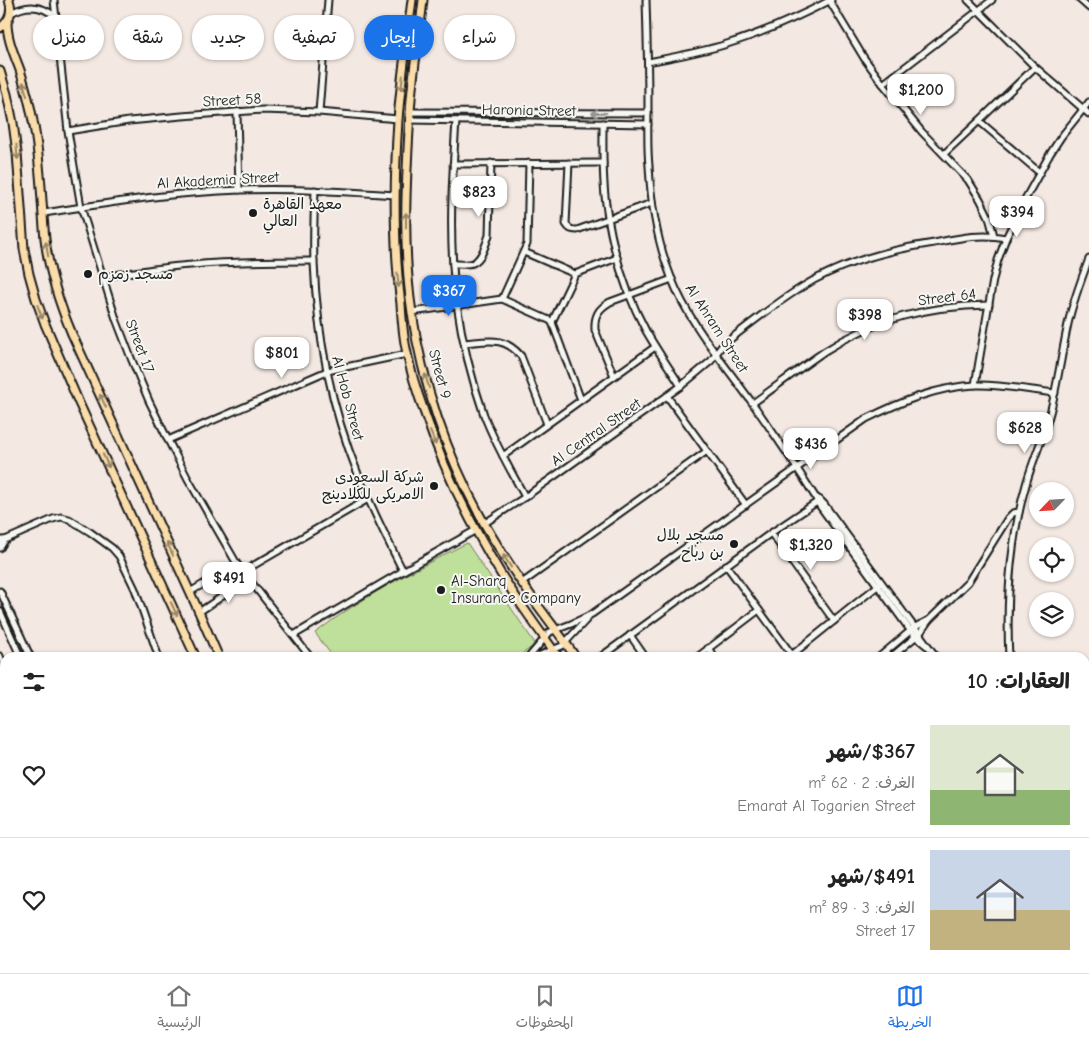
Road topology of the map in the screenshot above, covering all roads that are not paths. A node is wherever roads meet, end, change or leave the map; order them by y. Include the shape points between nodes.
1 (9, 0) edge
2 (54, 0) edge
3 (328, 0) edge
4 (412, 0) edge
5 (423, 0) edge
6 (646, 0) edge
7 (830, 0) edge
8 (968, 0) edge
9 (992, 0) edge
10 (1080, 0) edge
11 (1089, 8) edge
12 (978, 11) junction
13 (11, 13) junction
14 (53, 15) edge
15 (56, 15) edge
16 (7, 22) junction
17 (0, 28) edge
18 (61, 60) edge
19 (648, 62) junction
20 (1035, 67) junction
21 (0, 71) edge
22 (883, 84) junction
23 (1089, 102) edge
24 (1083, 109) junction
25 (237, 112) junction
26 (319, 112) junction
27 (410, 112) junction
28 (648, 113) junction
29 (1089, 114) edge
30 (398, 119) junction
31 (410, 120) junction
32 (456, 121) junction
33 (979, 121) junction
34 (603, 123) junction
35 (648, 124) junction
36 (68, 131) junction
37 (944, 154) junction
38 (490, 163) junction
39 (528, 163) junction
40 (569, 163) junction
41 (603, 163) junction
42 (453, 164) junction
43 (1039, 172) junction
44 (238, 190) junction
45 (315, 190) junction
46 (395, 195) junction
47 (652, 203) junction
48 (81, 207) junction
49 (44, 212) junction
50 (608, 219) junction
51 (994, 236) junction
52 (1006, 238) junction
53 (524, 252) junction
54 (616, 258) junction
55 (1089, 259) edge
56 (314, 261) junction
57 (453, 264) junction
58 (575, 274) junction
59 (103, 277) junction
60 (672, 279) junction
61 (630, 295) junction
62 (502, 299) junction
63 (457, 305) junction
64 (989, 305) junction
65 (412, 312) junction
66 (552, 322) junction
67 (465, 343) junction
68 (655, 347) junction
69 (407, 354) junction
70 (716, 354) junction
71 (326, 371) junction
72 (614, 376) junction
73 (975, 385) junction
74 (681, 386) junction
75 (1055, 393) junction
76 (667, 396) junction
77 (581, 400) junction
78 (753, 403) junction
79 (547, 424) junction
80 (168, 440) junction
81 (707, 451) junction
82 (503, 456) junction
83 (798, 468) junction
84 (525, 498) junction
85 (368, 499) junction
86 (818, 500) junction
87 (746, 505) junction
88 (1020, 512) junction
89 (485, 523) junction
90 (476, 530) junction
91 (771, 533) junction
92 (3, 540) edge
93 (0, 548) edge
94 (237, 564) junction
95 (726, 565) junction
96 (403, 571) junction
97 (242, 572) junction
98 (248, 579) junction
99 (522, 583) junction
100 (880, 584) junction
101 (0, 591) edge
102 (190, 592) junction
103 (528, 593) junction
104 (515, 595) junction
105 (759, 610) junction
106 (0, 611) edge
107 (199, 612) junction
108 (592, 614) junction
109 (929, 620) junction
110 (834, 621) junction
111 (913, 629) junction
112 (557, 630) junction
113 (630, 635) junction
114 (918, 635) junction
115 (294, 636) junction
116 (545, 637) junction
117 (566, 641) junction
118 (708, 648) junction
119 (554, 650) junction
120 (18, 652) edge
121 (28, 652) edge
122 (157, 652) edge
123 (193, 652) edge
124 (216, 652) edge
125 (307, 652) edge
126 (533, 652) edge
127 (549, 652) edge
128 (572, 652) edge
129 (607, 652) edge
130 (642, 652) edge
131 (703, 652) edge
132 (711, 652) edge
133 (787, 652) edge
134 (795, 652) edge
135 (885, 652) edge
136 (897, 652) edge
137 (932, 652) edge
138 (1009, 652) edge

1 - 13 main road
2 - 15 street, Street 17
3 - 26 street
4 -> 30 main road, Street 9
5 - 27 main road, Street 9
6 - 19 street, Al Ahram Street
7 - 19 street via 790,20 727,44
7 - 22 street
8 - 12 street
9 - 12 street
10 - 11 street
12 - 20 street
12 - 22 street
13 - 14 street via 34,7
13 - 16 main road
16 - 17 main road
49 -> 16 main road via 34,121 9,40
18 - 36 street, Street 17
19 - 28 street, Al Ahram Street
20 - 24 street
20 - 33 street
21 -> 123 main road via 14,123 24,249 36,299 79,402
22 - 37 street
23 - 24 street
24 - 29 street
24 - 43 street via 1061,136
25 - 26 street, Street 58
25 - 36 street, Street 58 via 129,121
25 - 44 street
26 - 30 street, Street 58
28 -> 27 street, Haronia Street
27 - 31 main road, Street 9
28 - 35 street, Al Ahram Street
30 - 46 main road, Street 9
31 - 32 street, Haronia Street
65 -> 31 main road, Street 9 via 406,221
32 - 34 street, Haronia Street
32 - 42 street
33 - 37 street
33 - 43 street
34 - 35 street, Haronia Street
34 - 41 street
35 - 47 street, Al Ahram Street
36 - 48 street, Street 17
37 - 51 street via 980,199
38 - 39 street
38 - 42 street
38 - 57 street via 487,242 475,262
39 - 40 street
39 - 53 street via 527,244
40 - 41 street
40 - 50 street via 568,228 577,230
41 - 50 street
42 - 57 street
43 - 52 street
44 - 45 street, Al Akademia Street
44 - 48 street, Al Akademia Street via 163,195
45 - 46 street, Al Akademia Street
45 - 56 street, Al Hob Street
46 -> 69 main road, Street 9 via 396,261
47 - 50 street
47 - 60 street, Al Ahram Street
48 - 49 street, Al Akademia Street
48 - 59 street, Street 17
102 -> 49 main road via 63,311 49,262
50 - 54 street
51 - 52 street, Al Central Street
51 - 70 street, Al Central Street via 975,236 858,260 803,286 728,341
52 - 64 street
53 - 58 street
53 - 62 street
54 - 58 street
54 - 61 street
55 - 75 street via 1071,314
56 - 59 street via 199,264
56 - 71 street, Al Hob Street
57 - 63 street
58 - 66 street
59 - 80 street, Street 17 via 131,358
60 - 61 street
60 - 70 street, Al Ahram Street
61 - 68 street
61 - 72 street via 602,306 594,322
62 - 63 street
62 - 66 street
63 - 65 street
63 - 67 street
64 - 73 street
64 - 78 street, Street 64 via 932,309 876,325 825,351
89 -> 65 main road, Street 9 via 460,473 437,414 422,364
66 - 77 street
67 - 79 street via 494,340 516,350
67 - 82 street via 480,404
68 - 72 street
68 - 74 street
69 - 71 street
69 -> 90 main road, Street 9 via 430,431
70 - 74 street, Al Central Street
70 - 78 street, Al Ahram Street
71 - 80 street
71 - 85 street, Al Hob Street via 345,438
72 - 77 street
73 - 75 street
73 - 83 street via 931,392 897,404 866,419
74 - 76 street, Al Central Street
75 - 88 street via 1026,482
76 - 81 street
76 - 84 street, Al Central Street
77 - 79 street
78 - 83 street, Al Ahram Street
79 - 82 street
80 - 94 street, Street 17
81 - 87 street
81 - 99 street
82 - 84 street
83 - 86 street, Al Ahram Street
83 - 87 street
84 - 89 street, Al Central Street
85 - 96 street, Al Hob Street
85 - 97 street
86 - 91 street
86 - 100 street, Al Ahram Street
87 - 108 street
88 - 109 street via 1008,518 968,582
88 - 138 street via 1010,568
99 -> 89 main road, Street 9
90 - 96 street
90 - 104 main road, Street 9
91 - 95 street
91 - 110 street
92 - 93 street
92 - 122 street via 62,517 112,548 135,589
94 - 97 street, Street 17
94 - 102 street
95 - 105 street
95 - 113 street
96 - 115 street
97 - 98 street, Street 17
98 - 107 street
98 - 115 street, Street 17
99 - 103 main road, Street 9
100 - 110 street
100 - 111 street, Al Ahram Street
101 - 121 street
102 - 107 main road
103 - 104 main road via 523,597
103 - 112 main road, Street 9
104 - 116 main road, Street 9
105 - 118 street
105 - 133 street
106 - 120 street
107 - 124 main road
108 - 112 street
108 - 117 street
109 - 111 street
109 - 114 street
110 - 134 street
111 - 114 street, Al Ahram Street
111 - 135 street
112 - 116 street
112 - 117 main road, Street 9
113 - 129 street
113 - 130 street
114 - 136 street
114 - 137 street, Al Ahram Street
115 - 125 street, Street 17
116 - 119 main road, Street 9
116 - 126 street
117 - 119 street
117 - 128 main road, Street 9
118 - 131 street
118 - 132 street
119 - 127 street

